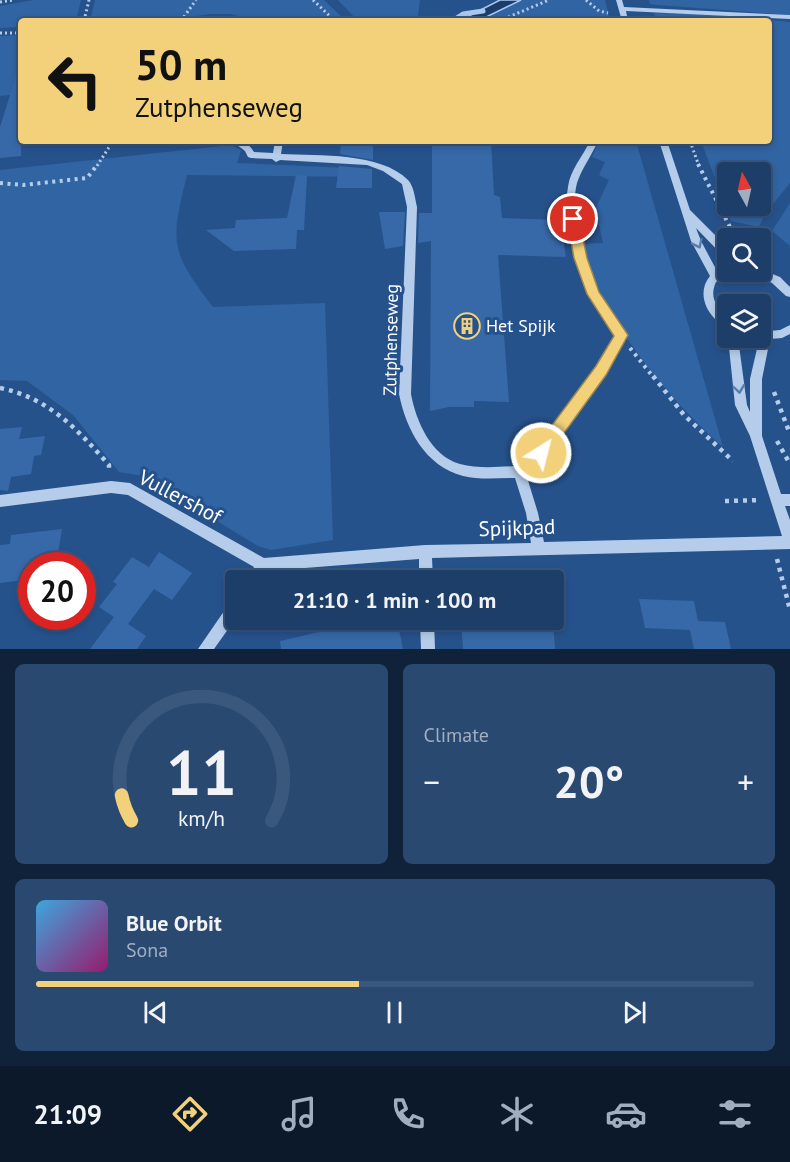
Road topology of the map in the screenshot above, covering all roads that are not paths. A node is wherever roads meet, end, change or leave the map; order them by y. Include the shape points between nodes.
1 (619, 0) edge
2 (622, 9) junction
3 (790, 17) edge
4 (624, 18) edge
5 (278, 144) edge
6 (592, 144) edge
7 (664, 144) edge
8 (249, 145) edge
9 (276, 159) junction
10 (686, 210) junction
11 (717, 243) edge
12 (715, 276) joint
13 (771, 278) edge
14 (790, 293) edge
15 (717, 315) edge
16 (790, 329) edge
17 (771, 335) edge
18 (734, 348) edge
19 (761, 348) edge
20 (756, 436) junction
21 (519, 472) junction
22 (784, 500) edge
23 (0, 501) edge
24 (790, 541) edge
25 (538, 548) junction
26 (425, 552) junction
27 (263, 565) junction
28 (260, 570) edge
29 (426, 570) edge
30 (225, 621) edge
31 (427, 630) edge
32 (205, 649) edge
33 (428, 649) edge

1 - 2 street
2 - 3 street
2 - 4 street
5 - 9 street
6 - 21 street via 573,181 573,219 580,258 593,294 621,335 601,370 541,453
7 - 10 street
8 - 9 street, Zutphenseweg via 251,155
9 - 21 street, Zutphenseweg via 368,162 386,168 406,183 412,207 405,394 410,414 422,438 452,466 471,471
10 - 11 street
10 -> 12 street via 696,241
12 - 15 street via 708,286 708,300
13 - 14 street
16 - 17 street
18 -> 20 street via 741,405
19 - 20 street via 756,380
20 - 22 street
21 - 25 street
22 - 24 street
23 - 27 street, Vullershof via 111,487 130,489
24 - 25 street, Spijkpad
25 - 26 street, Spijkpad
26 - 27 street, Spijkpad
26 - 29 street
27 - 28 street
30 - 32 street
31 - 33 street

